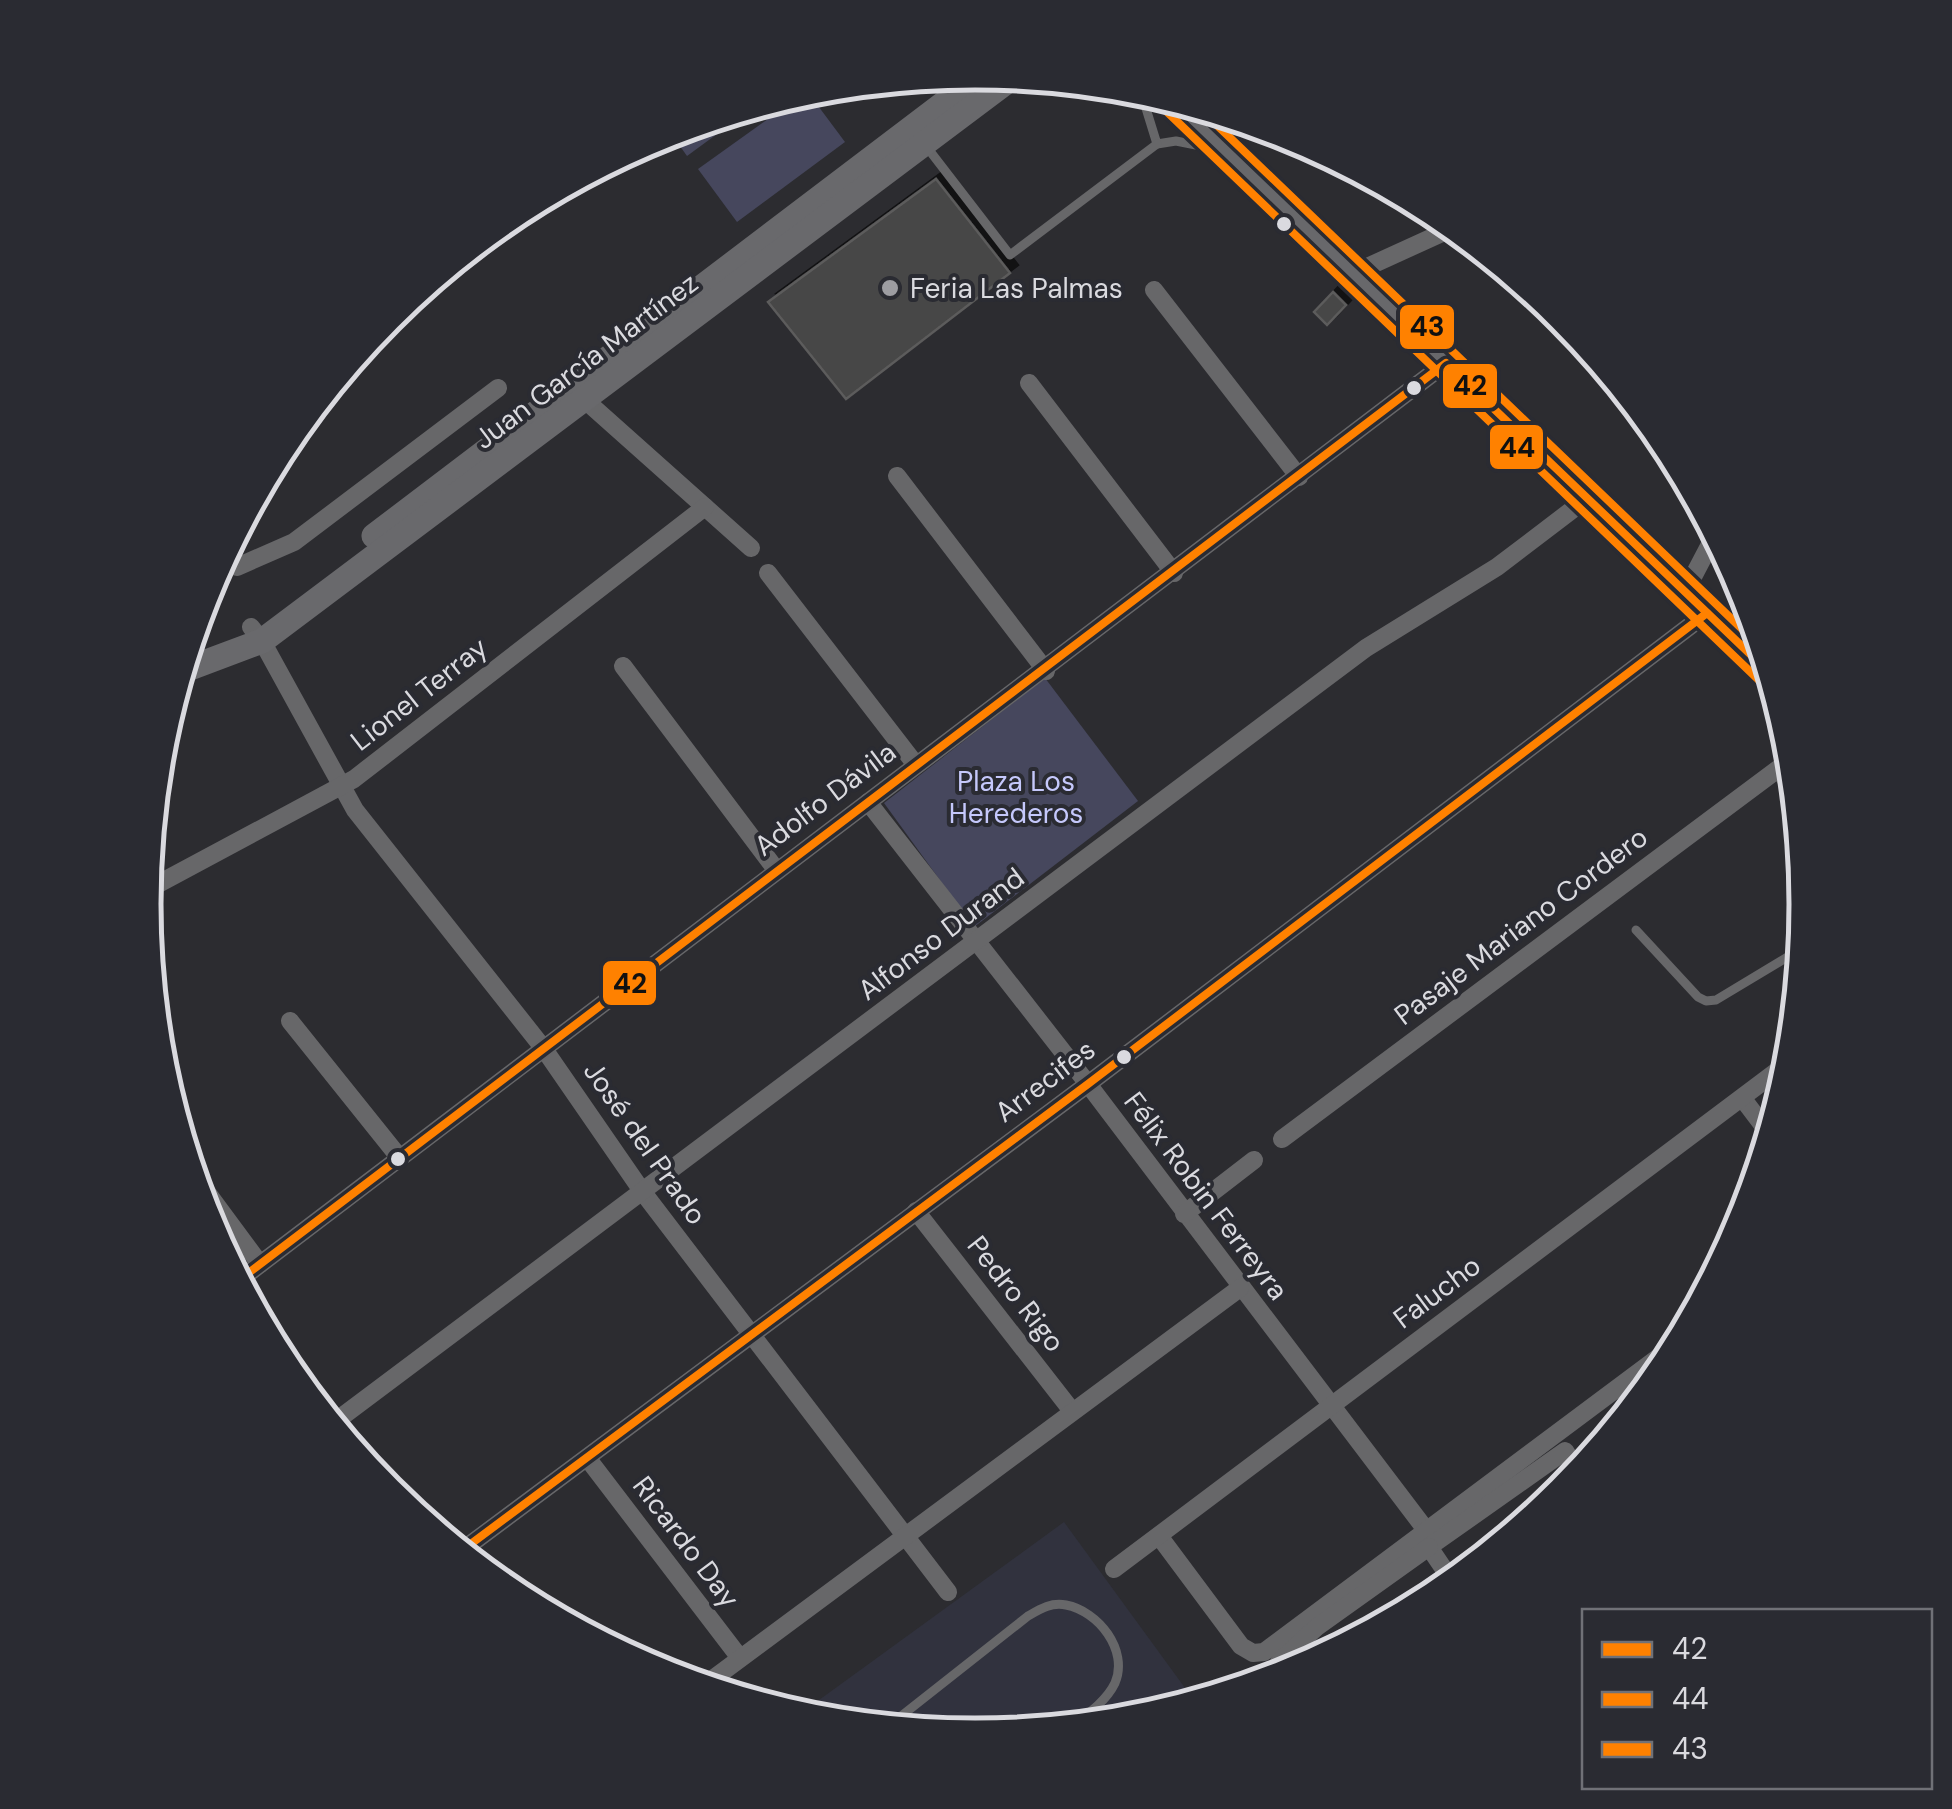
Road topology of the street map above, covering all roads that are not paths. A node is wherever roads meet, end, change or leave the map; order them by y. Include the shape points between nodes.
1 (961, 91) edge
2 (995, 91) edge
3 (1146, 109) edge
4 (1193, 120) edge
5 (926, 144) junction
6 (1157, 144) junction
7 (1233, 157) junction
8 (1439, 234) edge
9 (1354, 273) junction
10 (1154, 290) dead end
11 (1446, 363) junction
12 (1028, 383) dead end
13 (498, 388) dead end
14 (585, 400) junction
15 (897, 476) dead end
16 (1299, 477) junction
17 (1588, 497) junction
18 (706, 507) junction
19 (1708, 547) edge
20 (751, 548) dead end
21 (235, 566) edge
22 (1174, 572) junction
23 (768, 573) dead end
24 (1685, 592) junction
25 (1707, 613) junction
26 (257, 634) junction
27 (204, 647) edge
28 (1751, 655) edge
29 (199, 663) edge
30 (623, 666) dead end
31 (1046, 671) junction
32 (916, 764) junction
33 (1779, 768) edge
34 (1775, 771) junction
35 (1781, 781) edge
36 (342, 787) junction
37 (868, 802) junction
38 (777, 870) junction
39 (162, 882) edge
40 (1636, 930) dead end
41 (977, 942) junction
42 (1789, 956) edge
43 (290, 1021) dead end
44 (544, 1048) junction
45 (1772, 1076) edge
46 (1088, 1084) junction
47 (1743, 1098) junction
48 (1761, 1122) edge
49 (1282, 1139) dead end
50 (398, 1157) junction
51 (1254, 1160) dead end
52 (642, 1191) junction
53 (916, 1212) junction
54 (1184, 1214) junction
55 (223, 1215) edge
56 (260, 1264) junction
57 (249, 1272) edge
58 (1240, 1288) junction
59 (752, 1335) junction
60 (1645, 1368) edge
61 (1330, 1406) junction
62 (1072, 1411) junction
63 (343, 1416) edge
64 (588, 1459) junction
65 (1571, 1460) edge
66 (905, 1535) junction
67 (1160, 1536) junction
68 (1427, 1538) junction
69 (471, 1544) edge
70 (1114, 1568) dead end
71 (1446, 1570) edge
72 (948, 1592) dead end
73 (740, 1658) junction
74 (1282, 1659) edge
75 (715, 1676) edge
76 (1091, 1710) edge
77 (902, 1715) edge

1 - 26 main road, Juan García Martínez
2 - 5 main road, Juan García Martínez
3 - 6 lane
4 - 7 main road
5 - 6 lane via 1010,255
5 - 14 main road, Juan García Martínez
6 - 7 lane via 1193,143
7 - 9 main road
8 - 9 street
9 - 11 main road
10 - 16 street
11 - 16 street, Adolfo Dávila
11 - 17 main road
12 - 22 street
13 - 21 street via 294,542
14 - 18 street
14 - 26 main road, Juan García Martínez
15 - 31 street
16 - 22 street, Adolfo Dávila
17 - 24 main road
17 - 41 street, Alfonso Durand via 1498,567 1366,648
18 - 20 street
18 - 36 street, Lionel Terray
19 - 24 street
22 - 31 street, Adolfo Dávila
23 - 32 street
24 - 25 main road
25 - 28 main road
25 - 46 street, Arrecifes
26 - 27 main road, Juan García Martínez
26 - 29 main road, Juan García Martínez
26 - 36 street, José del Prado
30 - 38 street
31 - 32 street, Adolfo Dávila
32 - 37 street, Adolfo Dávila
33 - 34 street, Pasaje Mariano Cordero
34 - 35 lane
34 - 49 street, Pasaje Mariano Cordero
36 - 39 street, Lionel Terray
36 - 44 street, José del Prado
37 - 38 street, Adolfo Dávila
37 - 41 street, Félix Robin Ferreyra
38 - 44 street, Adolfo Dávila
40 - 42 lane via 1706,1001
41 - 46 street, Félix Robin Ferreyra
41 - 52 street, Alfonso Durand
43 - 50 street
44 - 50 street, Adolfo Dávila
44 - 52 street, José del Prado
45 - 47 street, Falucho
46 - 53 street, Arrecifes
46 - 54 street, Félix Robin Ferreyra
47 - 48 street
47 - 61 street, Falucho
50 - 56 street, Adolfo Dávila
51 - 54 street
52 - 59 street, José del Prado
52 - 63 street, Alfonso Durand
53 - 59 street, Arrecifes
53 - 62 street, Pedro Rigo
54 - 58 street, Félix Robin Ferreyra
55 - 56 street
56 - 57 street, Adolfo Dávila
58 - 61 street, Félix Robin Ferreyra
58 - 62 street
59 - 64 street, Arrecifes
59 - 66 street, José del Prado
60 - 68 street
61 - 67 street, Falucho
61 - 68 street, Félix Robin Ferreyra
62 - 66 street
64 - 69 street, Arrecifes
64 - 73 street, Ricardo Day
65 - 68 street via 1564,1451
66 - 72 street, José del Prado
66 - 73 street
67 - 68 street via 1254,1654
67 - 70 street, Falucho
68 - 71 street, Félix Robin Ferreyra
68 - 74 street
73 - 75 street
76 - 77 lane via 1114,1684 1116,1646 1082,1611 1052,1605 1028,1616

